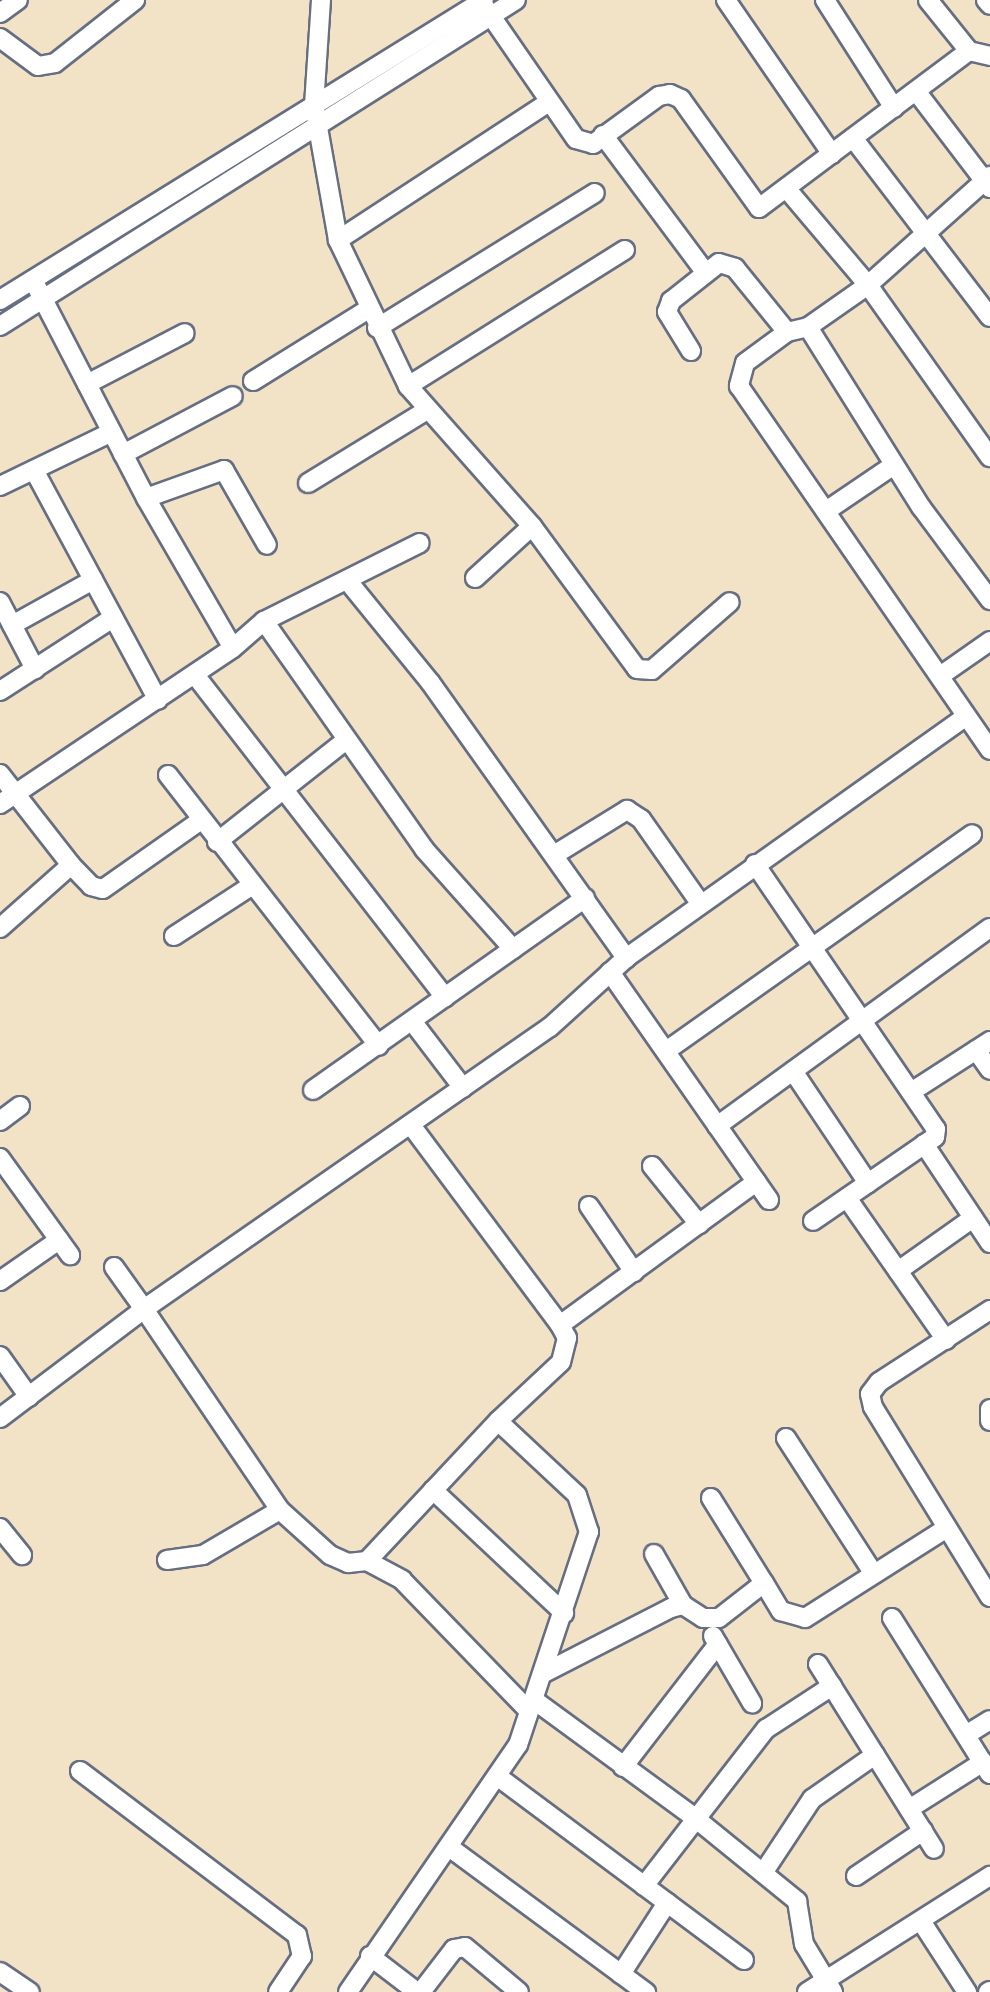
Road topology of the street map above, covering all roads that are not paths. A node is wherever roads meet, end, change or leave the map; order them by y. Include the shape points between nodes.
1 (18, 0) edge
2 (135, 0) edge
3 (321, 0) edge
4 (516, 0) edge
5 (726, 0) edge
6 (825, 0) edge
7 (928, 0) edge
8 (986, 0) edge
9 (484, 5) edge
10 (990, 5) edge
11 (0, 13) edge
12 (0, 38) edge
13 (969, 51) junction
14 (989, 54) edge
15 (916, 91) junction
16 (547, 103) junction
17 (314, 105) junction
18 (894, 108) junction
19 (317, 125) junction
20 (603, 135) junction
21 (853, 138) junction
22 (832, 154) junction
23 (988, 181) edge
24 (786, 188) junction
25 (595, 193) dead end
26 (923, 233) junction
27 (338, 240) junction
28 (625, 250) dead end
29 (706, 273) junction
30 (33, 280) junction
31 (868, 285) junction
32 (43, 299) junction
33 (0, 300) edge
34 (367, 310) junction
35 (990, 317) edge
36 (0, 326) edge
37 (808, 327) junction
38 (377, 328) junction
39 (787, 332) junction
40 (185, 333) dead end
41 (691, 351) dead end
42 (253, 381) dead end
43 (87, 384) junction
44 (408, 386) junction
45 (233, 396) dead end
46 (427, 410) junction
47 (112, 432) junction
48 (123, 454) junction
49 (990, 457) edge
50 (894, 465) junction
51 (34, 470) junction
52 (308, 483) dead end
53 (0, 486) edge
54 (146, 498) junction
55 (826, 511) junction
56 (532, 526) junction
57 (420, 543) dead end
58 (267, 545) dead end
59 (475, 578) dead end
60 (93, 580) junction
61 (347, 580) junction
62 (990, 600) edge
63 (0, 602) edge
64 (730, 602) dead end
65 (113, 618) junction
66 (264, 621) junction
67 (12, 625) junction
68 (990, 641) edge
69 (233, 648) junction
70 (35, 669) junction
71 (195, 675) junction
72 (940, 676) junction
73 (0, 691) edge
74 (158, 700) junction
75 (966, 716) junction
76 (345, 741) junction
77 (990, 750) edge
78 (0, 774) edge
79 (168, 775) dead end
80 (284, 790) junction
81 (8, 800) edge
82 (201, 820) junction
83 (972, 834) dead end
84 (217, 842) junction
85 (554, 855) junction
86 (755, 864) junction
87 (71, 865) junction
88 (251, 886) junction
89 (585, 898) junction
90 (700, 903) junction
91 (0, 928) edge
92 (990, 928) edge
93 (174, 936) dead end
94 (813, 947) junction
95 (513, 949) junction
96 (626, 958) junction
97 (610, 972) junction
98 (445, 997) junction
99 (863, 1020) junction
100 (412, 1021) junction
101 (379, 1046) junction
102 (983, 1046) edge
103 (666, 1051) junction
104 (990, 1070) edge
105 (793, 1071) junction
106 (463, 1088) junction
107 (313, 1090) dead end
108 (911, 1092) junction
109 (20, 1106) dead end
110 (0, 1121) edge
111 (411, 1125) junction
112 (717, 1126) junction
113 (924, 1144) junction
114 (0, 1158) edge
115 (652, 1166) dead end
116 (756, 1182) junction
117 (868, 1183) junction
118 (847, 1198) junction
119 (769, 1200) dead end
120 (589, 1206) dead end
121 (973, 1218) junction
122 (813, 1221) dead end
123 (699, 1224) junction
124 (59, 1240) junction
125 (990, 1243) edge
126 (70, 1255) dead end
127 (114, 1267) dead end
128 (898, 1271) junction
129 (634, 1272) junction
130 (0, 1281) edge
131 (144, 1309) junction
132 (990, 1310) edge
133 (560, 1325) junction
134 (946, 1340) junction
135 (0, 1356) edge
136 (29, 1397) junction
137 (990, 1409) edge
138 (0, 1418) edge
139 (498, 1421) junction
140 (990, 1421) edge
141 (786, 1438) dead end
142 (433, 1490) junction
143 (711, 1498) dead end
144 (280, 1510) junction
145 (0, 1528) edge
146 (947, 1528) junction
147 (654, 1554) dead end
148 (22, 1555) dead end
149 (167, 1560) dead end
150 (367, 1561) junction
151 (874, 1574) junction
152 (764, 1583) junction
153 (990, 1597) edge
154 (683, 1605) junction
155 (564, 1613) junction
156 (703, 1618) junction
157 (892, 1618) dead end
158 (718, 1644) junction
159 (818, 1664) dead end
160 (544, 1673) junction
161 (832, 1686) junction
162 (752, 1703) dead end
163 (531, 1705) junction
164 (990, 1720) edge
165 (966, 1735) junction
166 (875, 1755) junction
167 (623, 1767) junction
168 (986, 1768) edge
169 (80, 1771) dead end
170 (497, 1776) junction
171 (909, 1809) junction
172 (695, 1818) junction
173 (923, 1831) junction
174 (449, 1847) junction
175 (934, 1849) dead end
176 (763, 1873) junction
177 (856, 1876) dead end
178 (990, 1876) edge
179 (644, 1886) junction
180 (667, 1903) junction
181 (921, 1921) junction
182 (370, 1956) junction
183 (744, 1960) dead end
184 (0, 1972) edge
185 (621, 1974) junction
186 (830, 1986) edge
187 (30, 1992) edge
188 (278, 1992) edge
189 (348, 1992) edge
190 (419, 1992) edge
191 (519, 1992) edge
192 (646, 1992) edge
193 (807, 1992) edge
194 (967, 1992) edge

1 - 11 street
2 - 12 street via 55,63 38,66
3 - 17 street
4 - 9 street
5 - 22 street
6 - 18 street
7 - 13 street
8 - 10 street
9 - 16 street
9 - 17 street
9 - 19 street
13 - 14 street
13 - 15 street
15 - 18 street
15 - 23 street
16 - 20 street via 583,143
16 - 27 street
17 - 19 street
17 - 30 street
18 - 21 street
19 - 27 street
19 - 32 street
20 - 24 street via 659,96 670,94 681,99 759,208
20 - 29 street
21 - 22 street
21 - 26 street
22 - 24 street
23 - 26 street
24 - 31 street
25 - 38 street
26 - 31 street
26 - 35 street
27 - 34 street
28 - 44 street
29 - 39 street via 728,262
29 - 41 street via 671,301 667,312
30 - 32 street
30 - 33 street
31 - 37 street
31 - 49 street
32 - 36 street
32 - 43 street
34 - 38 street
34 - 42 street
37 - 39 street
37 - 50 street
38 - 44 street
39 - 55 street via 745,363 739,386
40 - 43 street
43 - 47 street
44 - 46 street
45 - 48 street
46 - 52 street
46 - 56 street
47 - 48 street
47 - 51 street
48 - 54 street
50 - 55 street
50 - 62 street
51 - 53 street
51 - 60 street
54 - 58 street via 224,470
54 - 69 street
55 - 72 street
56 - 59 street
56 - 64 street via 637,669 652,670
57 - 61 street
60 - 65 street
60 - 67 street
61 - 66 street
61 - 85 street via 430,682
63 - 67 street
65 - 70 street
65 - 74 street
66 - 69 street
66 - 76 street
67 - 70 street
68 - 72 street
69 - 71 street
70 - 73 street
71 - 74 street
71 - 80 street
72 - 75 street
74 - 81 street
75 - 77 street
75 - 86 street
76 - 80 street
76 - 95 street via 424,849
78 - 81 street
79 - 82 street
80 - 84 street
80 - 98 street
81 - 87 street
82 - 84 street
82 - 87 street via 103,889 91,886
83 - 94 street
84 - 88 street
85 - 89 street
85 - 90 street via 627,810 641,819
86 - 90 street
86 - 94 street
87 - 91 street
88 - 93 street
88 - 101 street
89 - 95 street
89 - 96 street
90 - 96 street
92 - 99 street
94 - 99 street
94 - 103 street
95 - 98 street
96 - 97 street
97 - 103 street
97 - 106 street via 550,1027
98 - 100 street
99 - 105 street
99 - 108 street
100 - 101 street
100 - 106 street
101 - 107 street
102 - 104 street
102 - 108 street
103 - 112 street
105 - 112 street
105 - 117 street
106 - 111 street
108 - 113 street via 936,1129
109 - 110 street
111 - 131 street
111 - 133 street
112 - 116 street
113 - 117 street
113 - 121 street
114 - 124 street
115 - 123 street
116 - 119 street
116 - 123 street
117 - 118 street
118 - 122 street
118 - 128 street
120 - 129 street
121 - 125 street
121 - 128 street
123 - 129 street
124 - 126 street
124 - 130 street
127 - 131 street
128 - 134 street
129 - 133 street
131 - 136 street
131 - 144 street
132 - 134 street
133 - 139 street via 567,1338 561,1362
134 - 146 street via 879,1382 870,1394
135 - 136 street
136 - 138 street
137 - 140 street
139 - 142 street
139 - 155 street via 577,1495 586,1511 589,1532
141 - 151 street
142 - 150 street
142 - 155 street
143 - 152 street
144 - 149 street via 203,1555
144 - 150 street via 330,1555 348,1563
145 - 148 street
146 - 151 street
146 - 153 street
147 - 154 street
150 - 163 street via 402,1580
151 - 152 street via 805,1618 781,1611
152 - 156 street via 719,1618
154 - 156 street
154 - 160 street
155 - 160 street
156 - 158 street
157 - 165 street
158 - 162 street
158 - 167 street
159 - 161 street
160 - 163 street
161 - 166 street
161 - 172 street via 766,1729
163 - 167 street
163 - 170 street via 518,1745
164 - 165 street
165 - 168 street
166 - 171 street
166 - 176 street via 812,1799
167 - 172 street
168 - 171 street
169 - 188 street via 291,1928 302,1956
170 - 174 street
170 - 179 street
171 - 173 street
172 - 176 street
172 - 179 street
173 - 175 street
173 - 177 street
174 - 182 street
174 - 185 street
176 - 186 street via 803,1908 799,1926 804,1944
178 - 181 street
179 - 180 street
180 - 183 street
180 - 185 street
181 - 186 street
181 - 194 street
182 - 189 street
182 - 190 street
184 - 187 street
185 - 192 street
186 - 193 street
190 - 191 street via 454,1949 465,1947

